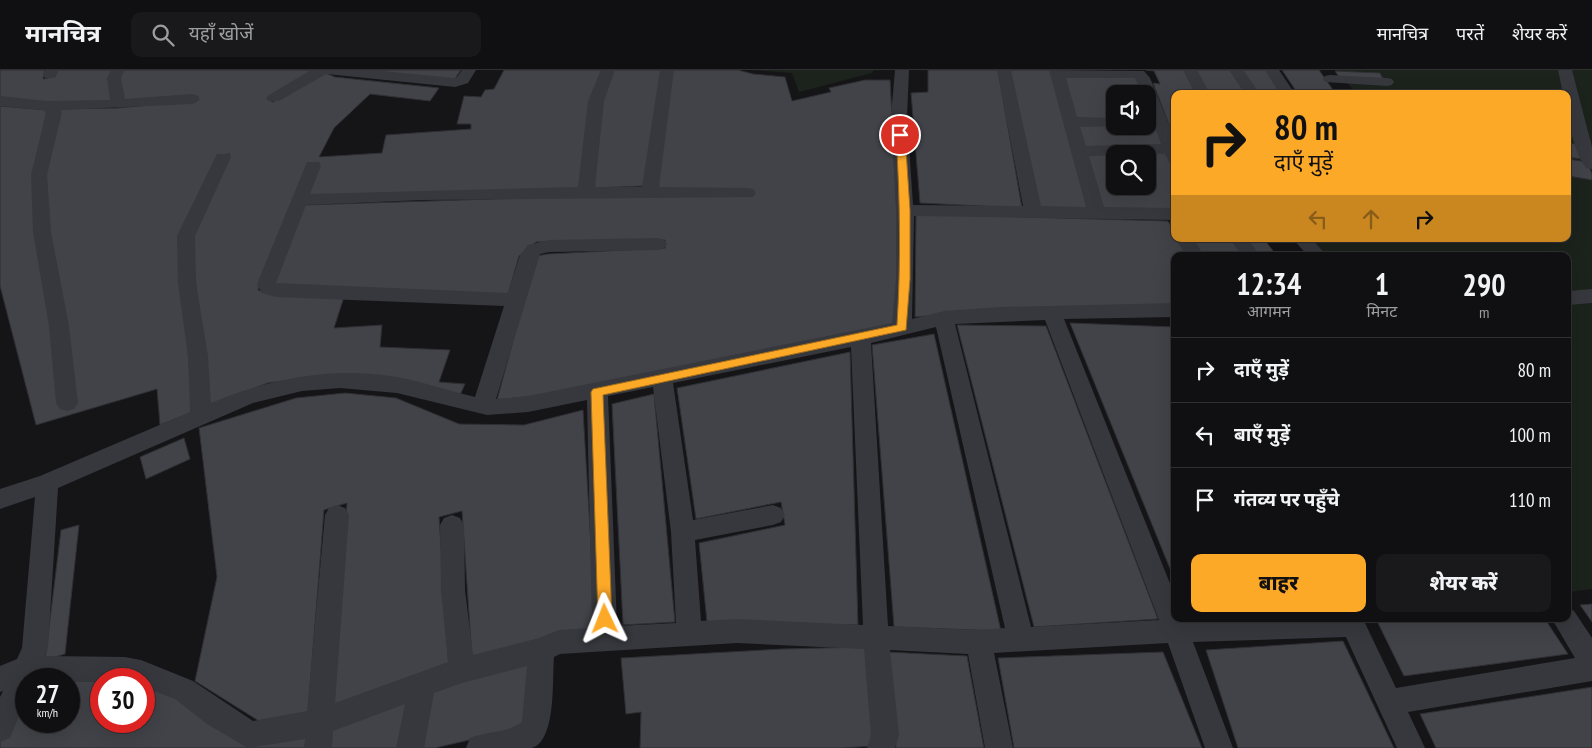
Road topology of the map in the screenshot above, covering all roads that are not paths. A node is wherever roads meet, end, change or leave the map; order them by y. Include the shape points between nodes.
1 (118, 70) edge
2 (322, 70) edge
3 (330, 70) edge
4 (469, 70) edge
5 (608, 70) edge
6 (667, 70) edge
7 (902, 70) edge
8 (1004, 70) edge
9 (1190, 70) edge
10 (1236, 70) edge
11 (1272, 70) edge
12 (1565, 70) edge
13 (1056, 71) edge
14 (1327, 75) edge
15 (1387, 82) dead end
16 (1145, 85) edge
17 (1201, 90) edge
18 (1250, 90) edge
19 (1285, 90) edge
20 (1336, 90) edge
21 (1568, 90) edge
22 (274, 98) dead end
23 (192, 99) dead end
24 (0, 101) edge
25 (118, 104) junction
26 (47, 106) junction
27 (1571, 116) edge
28 (1071, 122) junction
29 (1106, 123) edge
30 (1156, 126) edge
31 (1574, 139) edge
32 (1079, 151) junction
33 (1171, 151) edge
34 (1171, 154) edge
35 (223, 157) dead end
36 (1592, 164) edge
37 (313, 166) dead end
38 (586, 192) junction
39 (747, 193) dead end
40 (650, 194) junction
41 (300, 200) junction
42 (905, 210) junction
43 (1033, 212) junction
44 (1097, 214) junction
45 (1171, 217) edge
46 (1305, 242) edge
47 (658, 244) dead end
48 (1314, 252) edge
49 (1592, 296) edge
50 (1571, 298) edge
51 (514, 300) junction
52 (1171, 310) edge
53 (1052, 313) junction
54 (944, 318) junction
55 (902, 328) junction
56 (861, 338) junction
57 (662, 378) junction
58 (597, 392) junction
59 (67, 403) dead end
60 (483, 406) junction
61 (201, 415) junction
62 (47, 483) junction
63 (0, 498) edge
64 (337, 515) dead end
65 (773, 515) dead end
66 (452, 525) dead end
67 (683, 532) junction
68 (1171, 618) edge
69 (1172, 622) edge
70 (1352, 622) edge
71 (1566, 622) edge
72 (1176, 631) junction
73 (689, 632) junction
74 (606, 638) junction
75 (876, 638) junction
76 (1021, 640) junction
77 (979, 642) junction
78 (540, 650) junction
79 (1592, 661) edge
80 (26, 668) edge
81 (1592, 668) edge
82 (80, 669) edge
83 (462, 670) junction
84 (15, 673) edge
85 (0, 680) edge
86 (15, 682) edge
87 (422, 684) junction
88 (15, 693) edge
89 (0, 702) edge
90 (1390, 702) junction
91 (0, 728) edge
92 (319, 735) edge
93 (531, 741) edge
94 (410, 748) edge
95 (480, 748) edge
96 (881, 748) edge
97 (999, 748) edge
98 (1219, 748) edge
99 (1411, 748) edge

1 - 25 street via 114,78
2 - 22 street
3 - 4 street via 455,83 463,80
5 - 38 street via 596,101
6 - 40 street
7 - 42 street via 899,116
8 - 43 street
9 - 17 street
10 - 18 street
11 - 19 street
12 - 21 street
13 - 16 street via 1139,74
13 - 28 street
14 - 15 street
14 - 20 street
23 - 25 street
24 - 26 street
25 - 26 street
26 - 59 street via 54,112 39,175 42,232
27 - 31 street
28 - 29 street
28 - 32 street
30 - 33 street
31 - 36 street
32 - 34 street
32 - 44 street
35 - 61 street via 186,236 187,283 198,356
37 - 41 street
38 - 40 street
38 - 41 street
39 - 40 street
41 - 51 street via 268,279 266,285 269,288
42 - 43 street
42 - 55 street
43 - 44 street
44 - 45 street
46 - 48 street
47 - 51 street via 540,247 528,255
49 - 50 street
51 - 60 street
52 - 53 street
53 - 54 street
53 - 68 street
54 - 55 street
54 - 76 street
55 - 56 street
56 - 57 street
56 - 75 street
57 - 58 street
57 - 67 street
58 - 60 street via 528,404
58 - 74 street
60 - 61 street via 396,385 328,380 266,390
61 - 62 street
62 - 63 street
62 - 80 street via 35,648
64 - 92 street
65 - 67 street
66 - 83 street via 453,590
67 - 73 street
69 - 72 street
70 - 72 street
70 - 90 street
71 - 79 street
72 - 76 street
72 - 98 street
73 - 74 street
73 - 75 street via 777,632
74 - 78 street via 559,642
75 - 77 street
75 - 96 street via 885,735
76 - 77 street
77 - 97 street
78 - 83 street
78 - 93 street via 536,725
81 - 90 street
82 - 92 street via 141,673 184,690 250,735
83 - 87 street
84 - 85 street
86 - 89 street
87 - 92 street
87 - 94 street
88 - 91 street
90 - 99 street
93 - 95 street

